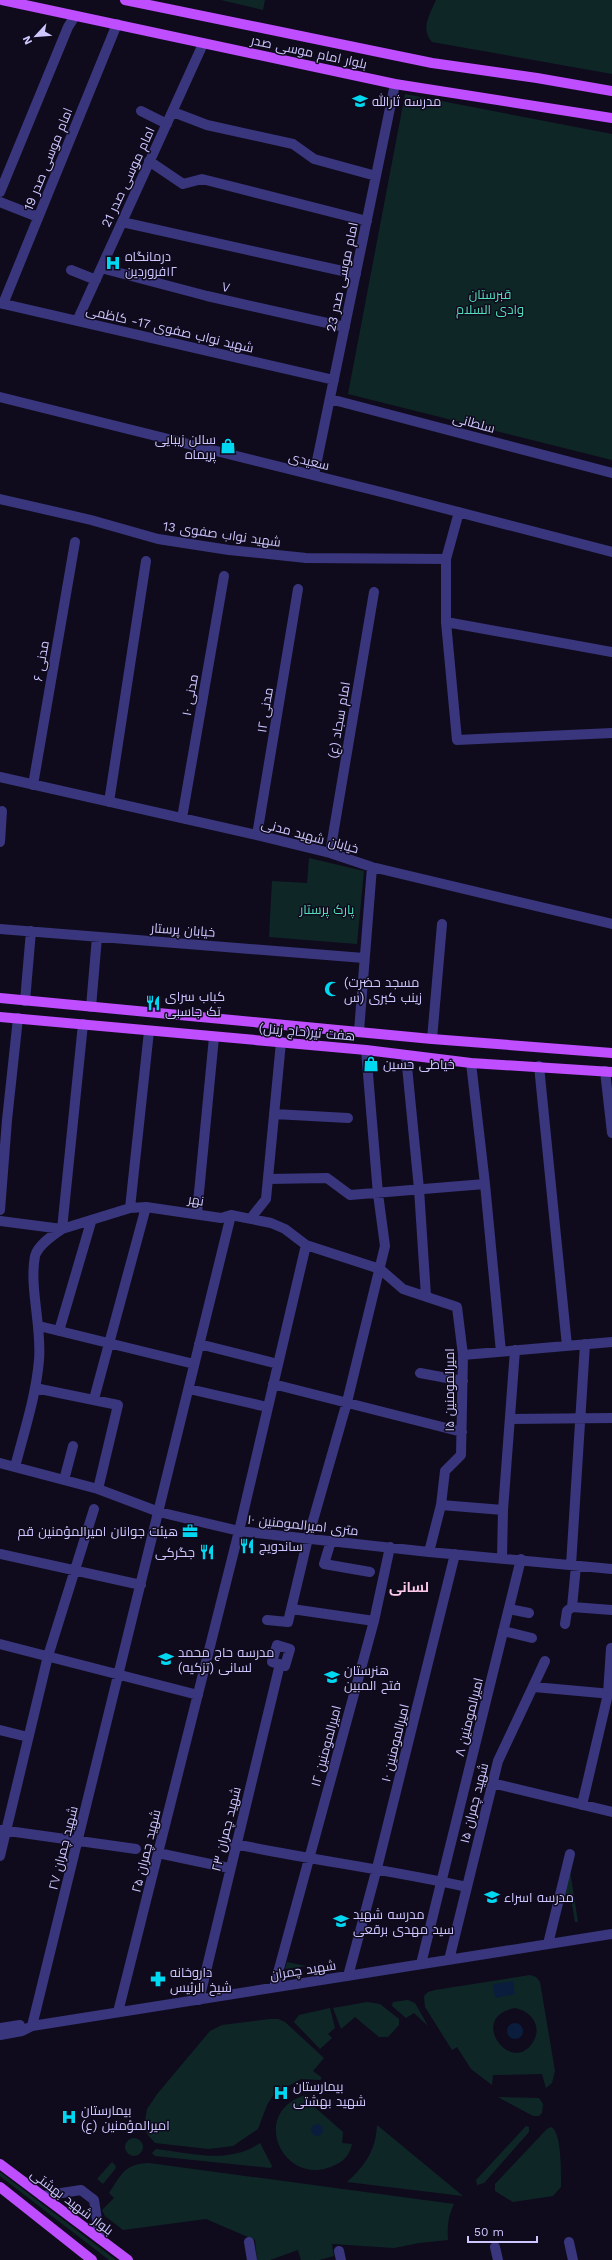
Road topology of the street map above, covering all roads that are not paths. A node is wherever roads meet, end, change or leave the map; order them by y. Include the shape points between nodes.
1 (2, 0) edge
2 (125, 0) edge
3 (75, 16) junction
4 (117, 24) junction
5 (203, 44) junction
6 (395, 84) junction
7 (612, 91) edge
8 (141, 111) dead end
9 (173, 112) junction
10 (612, 118) edge
11 (167, 124) junction
12 (149, 162) junction
13 (376, 176) junction
14 (0, 192) edge
15 (0, 202) edge
16 (38, 217) junction
17 (367, 221) junction
18 (122, 222) junction
19 (102, 268) junction
20 (71, 270) dead end
21 (356, 274) junction
22 (96, 280) junction
23 (2, 304) edge
24 (77, 321) junction
25 (345, 327) junction
26 (334, 380) junction
27 (0, 396) edge
28 (330, 399) junction
29 (612, 473) edge
30 (314, 475) junction
31 (0, 499) edge
32 (459, 512) junction
33 (75, 542) dead end
34 (612, 552) edge
35 (446, 559) junction
36 (146, 561) dead end
37 (224, 576) dead end
38 (298, 589) dead end
39 (374, 592) dead end
40 (446, 622) junction
41 (612, 652) edge
42 (612, 733) edge
43 (0, 777) edge
44 (33, 785) junction
45 (109, 802) junction
46 (2, 811) dead end
47 (182, 818) junction
48 (257, 835) junction
49 (0, 842) edge
50 (330, 853) junction
51 (372, 867) junction
52 (442, 924) dead end
53 (612, 924) edge
54 (0, 929) edge
55 (31, 932) junction
56 (97, 937) junction
57 (364, 958) junction
58 (0, 998) edge
59 (25, 1000) junction
60 (92, 1007) junction
61 (0, 1017) edge
62 (18, 1018) junction
63 (83, 1024) junction
64 (149, 1031) junction
65 (359, 1032) junction
66 (214, 1038) junction
67 (432, 1039) junction
68 (282, 1042) junction
69 (366, 1050) junction
70 (612, 1053) edge
71 (406, 1056) junction
72 (471, 1063) junction
73 (539, 1066) junction
74 (609, 1071) edge
75 (274, 1114) junction
76 (348, 1118) dead end
77 (612, 1133) edge
78 (268, 1179) junction
79 (485, 1184) junction
80 (419, 1189) junction
81 (378, 1194) junction
82 (146, 1207) junction
83 (130, 1208) junction
84 (0, 1210) edge
85 (197, 1213) junction
86 (231, 1215) junction
87 (252, 1218) junction
88 (0, 1221) edge
89 (91, 1222) junction
90 (62, 1229) junction
91 (306, 1245) junction
92 (380, 1269) junction
93 (426, 1296) junction
94 (39, 1326) junction
95 (60, 1331) junction
96 (612, 1342) edge
97 (110, 1344) junction
98 (199, 1344) junction
99 (585, 1344) junction
100 (567, 1346) junction
101 (515, 1350) junction
102 (501, 1352) junction
103 (463, 1355) junction
104 (194, 1364) junction
105 (278, 1364) junction
106 (420, 1373) dead end
107 (463, 1381) junction
108 (273, 1384) junction
109 (35, 1388) junction
110 (189, 1388) junction
111 (94, 1399) junction
112 (347, 1402) junction
113 (267, 1407) junction
114 (580, 1418) junction
115 (612, 1418) edge
116 (510, 1419) junction
117 (462, 1432) junction
118 (73, 1446) dead end
119 (0, 1463) edge
120 (15, 1467) junction
121 (64, 1480) junction
122 (98, 1489) junction
123 (441, 1505) junction
124 (94, 1509) dead end
125 (503, 1510) junction
126 (159, 1512) junction
127 (239, 1531) junction
128 (308, 1538) junction
129 (330, 1541) junction
130 (390, 1547) junction
131 (429, 1552) junction
132 (0, 1554) edge
133 (455, 1554) junction
134 (502, 1558) junction
135 (521, 1559) junction
136 (574, 1565) junction
137 (612, 1569) edge
138 (73, 1572) junction
139 (370, 1572) dead end
140 (141, 1585) junction
141 (572, 1606) junction
142 (509, 1608) junction
143 (292, 1609) junction
144 (612, 1610) edge
145 (529, 1613) dead end
146 (267, 1620) dead end
147 (374, 1621) junction
148 (565, 1624) dead end
149 (503, 1631) junction
150 (532, 1638) dead end
151 (0, 1644) edge
152 (611, 1648) dead end
153 (48, 1656) junction
154 (545, 1661) dead end
155 (280, 1664) dead end
156 (119, 1675) junction
157 (534, 1687) junction
158 (610, 1694) edge
159 (198, 1695) junction
160 (0, 1730) edge
161 (28, 1737) junction
162 (492, 1783) junction
163 (582, 1805) junction
164 (612, 1812) edge
165 (3, 1830) edge
166 (78, 1841) junction
167 (235, 1844) junction
168 (136, 1849) dead end
169 (158, 1853) junction
170 (570, 1854) dead end
171 (0, 1856) edge
172 (308, 1859) junction
173 (229, 1868) junction
174 (377, 1868) junction
175 (441, 1881) junction
176 (467, 1887) junction
177 (612, 1934) edge
178 (548, 1944) junction
179 (449, 1960) junction
180 (421, 1964) junction
181 (348, 1976) junction
182 (274, 1988) junction
183 (199, 2000) junction
184 (118, 2012) junction
185 (32, 2026) junction
186 (0, 2028) edge
187 (0, 2036) edge
188 (0, 2164) edge
189 (0, 2188) edge
190 (42, 2196) junction
191 (100, 2239) junction
192 (249, 2242) dead end
193 (569, 2242) dead end
194 (495, 2247) dead end
195 (92, 2260) edge
196 (128, 2260) edge
197 (252, 2260) edge
198 (498, 2260) edge
199 (573, 2260) edge

1 - 3 main road, بلوار امام موسی صدر
2 - 7 main road, بلوار امام موسی صدر via 432,63
3 - 4 main road, بلوار امام موسی صدر
3 - 14 street via 68,27
4 - 5 main road, بلوار امام موسی صدر
4 - 16 street, امام موسی صدر 19
5 - 6 main road, بلوار امام موسی صدر
5 - 9 street, امام موسی صدر 21
6 - 10 main road, بلوار امام موسی صدر
6 - 13 street, امام موسی صدر 23
8 - 11 street
9 - 11 street, امام موسی صدر 21
9 - 13 street via 207,125 293,144 314,159
11 - 12 street, امام موسی صدر 21
12 - 17 street via 183,184 202,180
12 - 18 street, امام موسی صدر 21
13 - 17 street, امام موسی صدر 23
15 - 16 street
16 - 23 street, امام موسی صدر 19
17 - 21 street, امام موسی صدر 23
18 - 19 street, امام موسی صدر 21
18 - 21 street
19 - 22 street, امام موسی صدر 21
19 - 25 street, ۷ via 207,296
20 - 22 street
21 - 25 street, امام موسی صدر 23
22 - 24 street, امام موسی صدر 21
23 - 24 street, شهید نواب صفوی 17- کاظمی
24 - 26 street, شهید نواب صفوی 17- کاظمی
25 - 26 street, امام موسی صدر 23
26 - 28 street, امام موسی صدر 23
27 - 30 street, سعیدی
28 - 29 street, سلطانی
28 - 30 street, امام موسی صدر 23
30 - 32 street, سعیدی
31 - 35 street, شهید نواب صفوی 13 via 158,539 229,550 306,558
32 - 34 street, سعیدی
32 - 35 street
33 - 44 street, مدنی ۶
35 - 40 street
36 - 45 street
37 - 47 street, مدنی ۱۰
38 - 48 street, مدنی ۱۲
39 - 50 street, امام سجاد (ع)
40 - 41 street
40 - 42 street via 458,740
43 - 44 street, خیابان شهید مدنی
44 - 45 street, خیابان شهید مدنی
45 - 47 street, خیابان شهید مدنی
46 - 49 street
47 - 48 street, خیابان شهید مدنی
48 - 50 street, خیابان شهید مدنی
50 - 51 street, خیابان شهید مدنی
51 - 53 street, خیابان شهید مدنی
51 - 57 street
52 - 67 street
54 - 55 street, خیابان پرستار
55 - 56 street, خیابان پرستار
55 - 59 street
56 - 57 street, خیابان پرستار
56 - 60 street
57 - 65 street
58 - 59 main road, هفت تیر(حاج زینل)
59 - 60 main road, هفت تیر(حاج زینل)
60 - 65 main road, هفت تیر(حاج زینل)
61 - 62 main road, هفت تیر(حاج زینل)
62 - 63 main road, هفت تیر(حاج زینل)
62 - 84 street
63 - 64 main road, هفت تیر(حاج زینل)
63 - 90 street
64 - 66 main road, هفت تیر(حاج زینل)
64 - 83 street
65 - 67 main road, هفت تیر(حاج زینل)
66 - 68 main road, هفت تیر(حاج زینل)
66 - 85 street
67 - 70 main road, هفت تیر(حاج زینل)
68 - 69 main road, هفت تیر(حاج زینل)
68 - 75 street
69 - 71 main road, هفت تیر(حاج زینل)
69 - 81 street
71 - 72 main road, هفت تیر(حاج زینل)
71 - 80 street
72 - 73 main road, هفت تیر(حاج زینل)
72 - 79 street
73 - 74 main road, هفت تیر(حاج زینل)
73 - 100 street
74 - 77 street
75 - 76 street
75 - 78 street
78 - 81 street via 326,1178 350,1195
78 - 87 street via 266,1199
79 - 80 street
79 - 102 street
80 - 81 street
80 - 93 street
81 - 92 street via 385,1246
82 - 83 street, نهر
82 - 85 street, نهر
82 - 97 street
83 - 89 street, نهر
85 - 86 street, نهر via 221,1218
86 - 87 street, نهر
86 - 98 street, شهید چمران ۲۷
87 - 91 street, نهر via 285,1229
88 - 90 street, نهر
89 - 90 street, نهر
89 - 95 street
90 - 94 street via 49,1237 36,1254 34,1272
91 - 92 street, نهر
91 - 105 street, شهید چمران ۲۵
92 - 93 street, امیرالمومنین ۱۵ via 403,1288
92 - 112 street
93 - 103 street, امیرالمومنین ۱۵ via 457,1307
94 - 95 street
94 - 109 street via 40,1359
95 - 97 street
96 - 99 street
97 - 104 street
97 - 111 street
98 - 104 street, شهید چمران ۲۷
98 - 105 street
99 - 100 street
99 - 114 street
100 - 101 street
101 - 102 street
101 - 116 street
102 - 103 street
103 - 107 street, امیرالمومنین ۱۵
104 - 110 street, شهید چمران ۲۷
105 - 108 street, شهید چمران ۲۵
106 - 107 street
107 - 117 street, امیرالمومنین ۱۵
108 - 112 street
108 - 113 street, شهید چمران ۲۵
109 - 111 street
109 - 120 street
110 - 113 street
110 - 126 street, شهید چمران ۲۷
111 - 122 street via 118,1405
112 - 117 street
112 - 128 street
113 - 127 street, شهید چمران ۲۵
114 - 115 street
114 - 116 street
114 - 136 street
116 - 125 street
117 - 123 street, امیرالمومنین ۱۵ via 461,1455 445,1471
118 - 121 street
119 - 120 street, ۱۰ متری امیرالمومنین
120 - 121 street, ۱۰ متری امیرالمومنین
121 - 122 street, ۱۰ متری امیرالمومنین
122 - 126 street, ۱۰ متری امیرالمومنین
123 - 125 street
123 - 131 street, امیرالمومنین ۱۵
124 - 138 street
125 - 134 street
126 - 127 street, ۱۰ متری امیرالمومنین
126 - 140 street, شهید چمران ۲۷
127 - 128 street, ۱۰ متری امیرالمومنین
127 - 159 street, شهید چمران ۲۵
128 - 129 street, ۱۰ متری امیرالمومنین
128 - 143 street
129 - 130 street, ۱۰ متری امیرالمومنین
129 - 139 street via 324,1564
130 - 131 street, ۱۰ متری امیرالمومنین
130 - 147 street, امیرالمومنین ۱۲
131 - 133 street, ۱۰ متری امیرالمومنین
132 - 138 street
133 - 134 street, ۱۰ متری امیرالمومنین
133 - 174 street, امیرالمومنین ۱۰
134 - 135 street, ۱۰ متری امیرالمومنین
135 - 136 street, ۱۰ متری امیرالمومنین
135 - 142 street, امیرالمومنین ۸
136 - 137 street, ۱۰ متری امیرالمومنین
136 - 141 street
138 - 140 street
138 - 153 street
140 - 156 street, شهید چمران ۲۷
141 - 144 street
141 - 148 street via 567,1611
142 - 145 street
142 - 149 street, امیرالمومنین ۸
143 - 146 street via 288,1622
143 - 147 street
147 - 172 street, امیرالمومنین ۱۲
149 - 150 street
149 - 175 street, امیرالمومنین ۸
151 - 153 street
152 - 158 street
153 - 156 street
153 - 161 street
154 - 157 street, شهید چمران ۱۵
155 - 167 street, شهید چمران ۲۳
156 - 159 street
156 - 166 street, شهید چمران ۲۷
157 - 158 street
157 - 162 street, شهید چمران ۱۵ via 498,1761
158 - 163 street
159 - 169 street, شهید چمران ۲۵
160 - 161 street
161 - 165 street
162 - 163 street
162 - 176 street, شهید چمران ۱۵
163 - 164 street
165 - 166 street
165 - 171 street
166 - 168 street
166 - 185 street, شهید چمران ۲۷
167 - 172 street
167 - 173 street, شهید چمران ۲۳
169 - 173 street
169 - 184 street, شهید چمران ۲۵
170 - 178 street
172 - 174 street
172 - 182 street, امیرالمومنین ۱۲
173 - 183 street, شهید چمران ۲۳
174 - 175 street
174 - 181 street, امیرالمومنین ۱۰
175 - 176 street
175 - 180 street, امیرالمومنین ۸
176 - 179 street, شهید چمران ۱۵
177 - 178 street, شهید چمران
178 - 179 street, شهید چمران
179 - 180 street, شهید چمران
180 - 181 street, شهید چمران
181 - 182 street, شهید چمران
182 - 183 street, شهید چمران
183 - 184 street, شهید چمران
184 - 185 street, شهید چمران
185 - 186 street
185 - 187 street, شهید چمران
188 - 190 main road, بلوار شهید بهشتی
189 - 195 main road
190 - 191 main road, بلوار شهید بهشتی
190 - 191 street via 81,2190 94,2200
191 - 196 main road, بلوار شهید بهشتی
192 - 197 street
193 - 199 street
194 - 198 street

